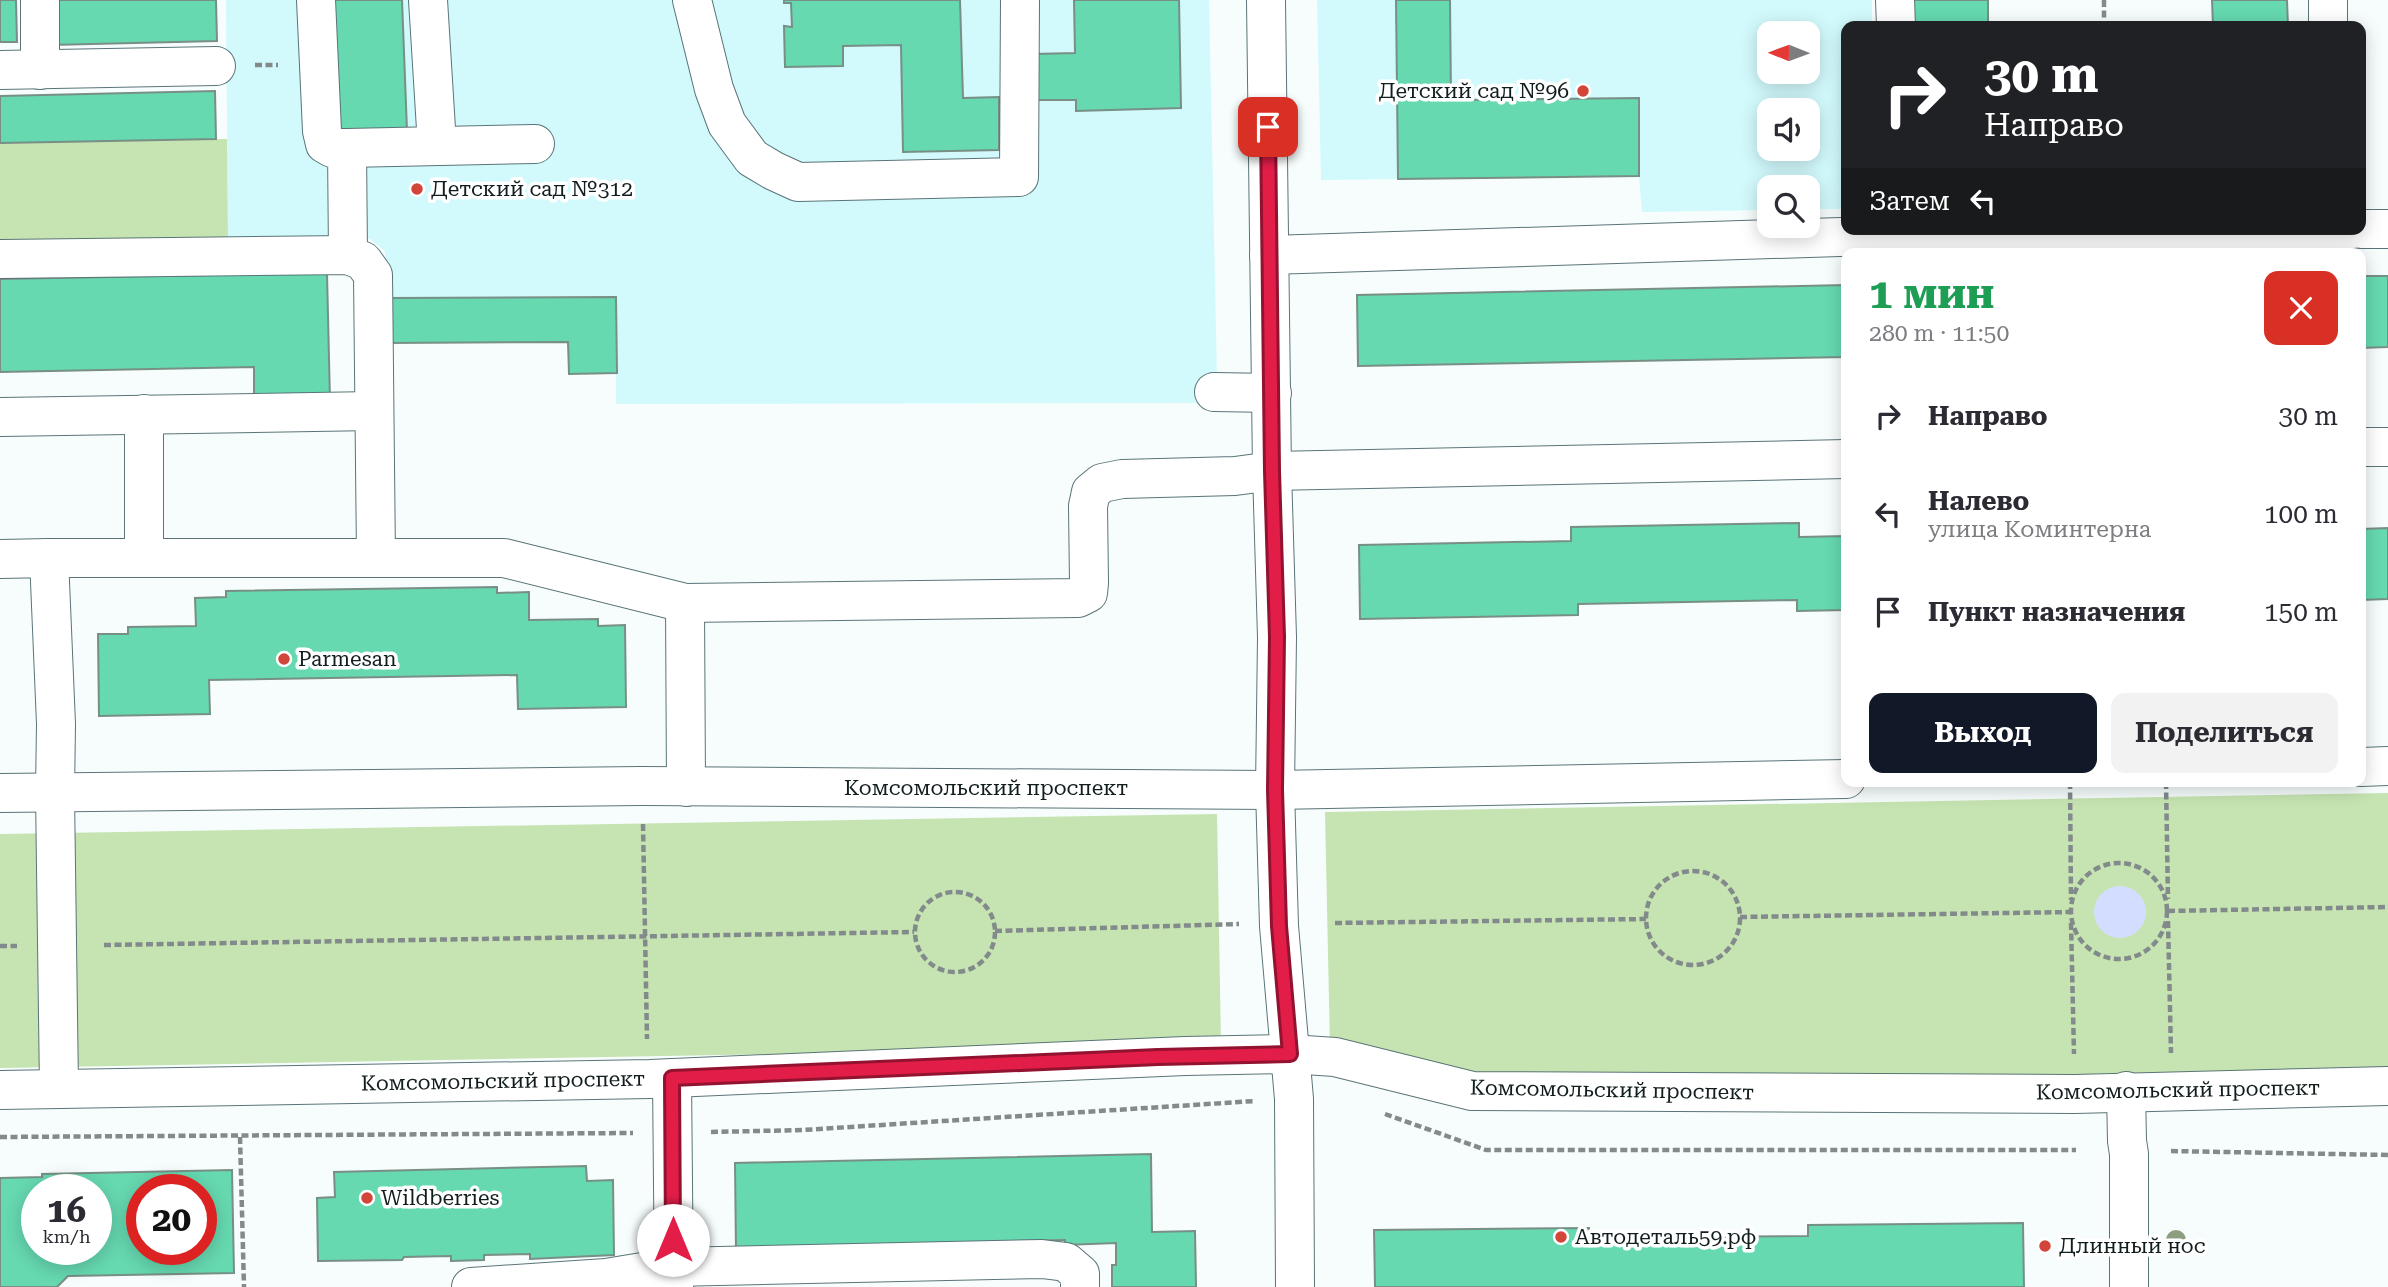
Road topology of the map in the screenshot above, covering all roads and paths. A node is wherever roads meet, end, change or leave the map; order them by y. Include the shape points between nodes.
1 (40, 0) edge
2 (316, 0) edge
3 (428, 0) edge
4 (692, 0) edge
5 (1020, 0) edge
6 (1266, 0) edge
7 (1895, 0) edge
8 (2104, 0) edge
9 (2328, 0) edge
10 (1896, 21) edge
11 (2105, 21) edge
12 (2328, 21) edge
13 (319, 64) junction
14 (216, 66) joint
15 (0, 70) edge
16 (40, 70) junction
17 (535, 144) dead end
18 (437, 145) junction
19 (347, 148) junction
20 (2366, 229) edge
21 (2388, 229) edge
22 (1841, 234) edge
23 (1954, 235) edge
24 (2240, 235) edge
25 (2108, 244) edge
26 (348, 255) junction
27 (1269, 255) junction
28 (0, 258) edge
29 (1214, 392) dead end
30 (1272, 393) junction
31 (374, 411) junction
32 (144, 414) junction
33 (0, 417) edge
34 (2366, 447) edge
35 (2388, 447) edge
36 (1841, 459) edge
37 (1272, 471) junction
38 (49, 558) junction
39 (144, 558) junction
40 (376, 558) junction
41 (0, 559) edge
42 (685, 603) junction
43 (2388, 766) edge
44 (2366, 767) edge
45 (1841, 779) edge
46 (686, 786) junction
47 (2070, 787) edge
48 (2166, 787) edge
49 (1275, 790) junction
50 (0, 793) edge
51 (55, 793) junction
52 (643, 823) dead end
53 (2388, 907) edge
54 (2168, 911) junction
55 (2071, 912) junction
56 (1740, 917) junction
57 (1646, 919) junction
58 (1335, 923) dead end
59 (1247, 924) dead end
60 (995, 931) junction
61 (914, 932) junction
62 (644, 937) junction
63 (0, 946) edge
64 (104, 946) dead end
65 (21, 947) dead end
66 (648, 1042) dead end
67 (1290, 1054) junction
68 (2171, 1058) dead end
69 (2074, 1066) dead end
70 (672, 1078) junction
71 (2388, 1086) edge
72 (58, 1089) junction
73 (0, 1090) edge
74 (2126, 1091) junction
75 (1381, 1113) dead end
76 (240, 1137) dead end
77 (2076, 1150) dead end
78 (2171, 1151) dead end
79 (2388, 1155) edge
80 (673, 1277) edge
81 (244, 1287) edge
82 (471, 1287) edge
83 (1080, 1287) edge
84 (1294, 1287) edge
85 (2129, 1287) edge

1 - 16 street
2 - 13 street
3 - 18 street
4 - 5 street via 727,124 752,158 798,182 1019,177
6 - 27 street
7 - 10 street
8 - 11 path
9 - 12 street
13 - 14 path
13 - 19 street via 325,144
14 - 16 street
15 - 16 street
17 - 18 street
18 - 19 street
19 - 26 street
20 - 21 street
22 - 27 street
23 - 25 street
24 - 25 street
26 - 28 street
26 - 31 street via 363,261 373,275
27 - 30 street
29 - 30 street
30 - 37 street
31 - 32 street
31 - 40 street
32 - 33 street
32 - 39 street
34 - 35 street
36 - 37 street
37 - 42 street via 1102,483 1091,492 1088,506 1088,593 1078,598
37 - 49 street
38 - 39 street
38 - 41 street
38 - 51 street
39 - 40 street
40 - 42 street via 504,558
42 - 46 street
43 - 44 street
45 - 49 street, Комсомольский проспект
46 - 49 street, Комсомольский проспект
46 - 51 street, Комсомольский проспект
47 - 55 path
48 - 54 path
49 - 67 street via 1279,926
50 - 51 street, Комсомольский проспект
51 - 72 street
52 - 62 path
53 - 54 path
54 - 55 path via 2164,930 2154,945 2138,956 2120,960 2101,956 2086,946 2075,931
54 - 55 path via 2164,892 2153,876 2138,866 2119,862 2100,866 2084,877
54 - 68 path
55 - 56 path
55 - 69 path
56 - 57 path via 1730,947 1702,964 1671,959 1649,934
56 - 57 path via 1729,887 1716,876 1684,871 1657,888
57 - 58 path
59 - 60 path
60 - 61 path via 983,902 954,891 925,903
60 - 61 path via 993,947 984,960 956,973 926,961
61 - 62 path
62 - 64 path
62 - 66 path
63 - 65 path
67 - 70 street, Комсомольский проспект
67 - 74 street, Комсомольский проспект via 1335,1057 1472,1091
67 - 84 street
70 - 72 street, Комсомольский проспект
70 - 80 street
71 - 74 street, Комсомольский проспект
72 - 73 street, Комсомольский проспект
74 - 85 street
75 - 77 path via 1486,1150
76 - 81 path
78 - 79 path
80 - 82 street
80 - 83 street via 1042,1259 1066,1262 1080,1274

